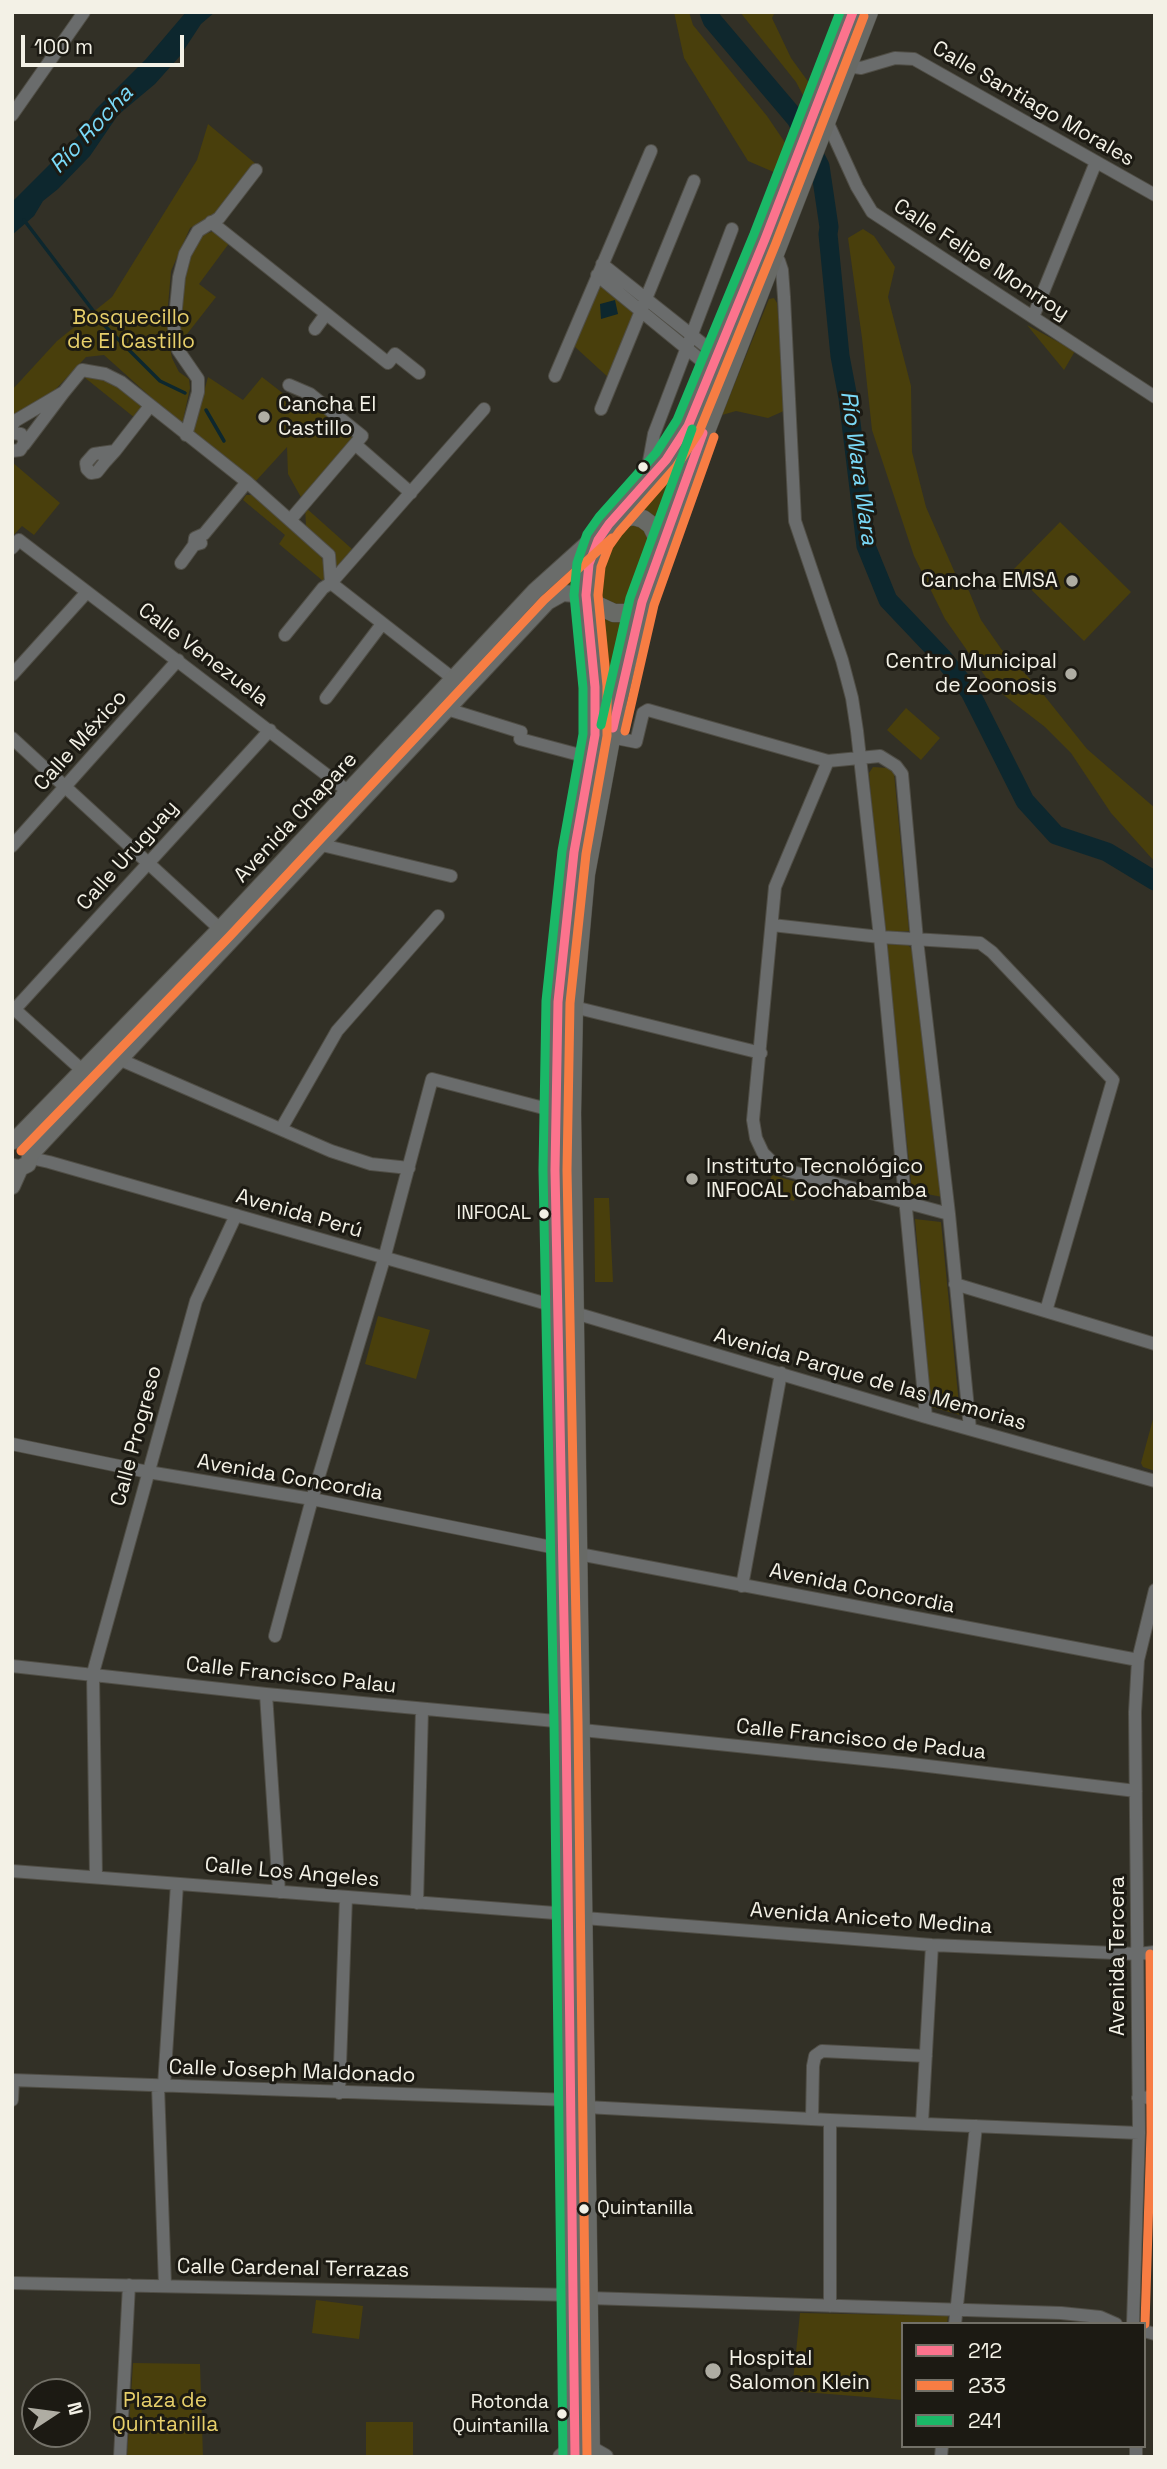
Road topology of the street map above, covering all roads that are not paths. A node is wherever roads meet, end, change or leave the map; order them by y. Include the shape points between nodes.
1 (84, 12) edge
2 (853, 12) edge
3 (869, 12) edge
4 (848, 66) junction
5 (13, 114) edge
6 (822, 119) junction
7 (651, 151) dead end
8 (1096, 162) junction
9 (256, 170) dead end
10 (798, 172) junction
11 (694, 181) dead end
12 (1155, 195) edge
13 (211, 222) junction
14 (732, 229) dead end
15 (774, 256) junction
16 (600, 270) junction
17 (646, 298) junction
18 (641, 311) junction
19 (326, 314) junction
20 (1033, 317) junction
21 (315, 329) dead end
22 (693, 335) junction
23 (686, 349) junction
24 (715, 363) junction
25 (419, 373) dead end
26 (555, 376) dead end
27 (289, 385) dead end
28 (64, 392) junction
29 (1155, 397) edge
30 (150, 405) junction
31 (484, 409) dead end
32 (601, 410) dead end
33 (12, 426) edge
34 (12, 433) edge
35 (186, 435) junction
36 (356, 445) junction
37 (18, 448) edge
38 (103, 458) dead end
39 (247, 482) junction
40 (645, 484) junction
41 (411, 493) junction
42 (291, 519) junction
43 (611, 522) junction
44 (16, 544) edge
45 (659, 552) junction
46 (181, 563) dead end
47 (331, 583) junction
48 (87, 592) junction
49 (541, 596) junction
50 (586, 597) junction
51 (642, 602) junction
52 (382, 624) junction
53 (285, 635) dead end
54 (178, 660) junction
55 (12, 675) edge
56 (460, 684) junction
57 (326, 698) dead end
58 (447, 709) junction
59 (270, 730) junction
60 (611, 737) junction
61 (12, 738) edge
62 (860, 757) junction
63 (591, 758) junction
64 (828, 761) junction
65 (66, 787) junction
66 (355, 796) junction
67 (322, 845) junction
68 (12, 846) edge
69 (147, 863) junction
70 (451, 876) dead end
71 (438, 916) dead end
72 (772, 925) junction
73 (220, 929) junction
74 (880, 937) junction
75 (917, 940) junction
76 (574, 1007) junction
77 (13, 1008) edge
78 (761, 1053) junction
79 (121, 1060) junction
80 (83, 1071) junction
81 (555, 1111) junction
82 (281, 1129) junction
83 (13, 1142) edge
84 (24, 1162) edge
85 (409, 1168) junction
86 (12, 1186) edge
87 (906, 1204) junction
88 (949, 1214) junction
89 (236, 1215) junction
90 (384, 1259) junction
91 (955, 1284) junction
92 (558, 1307) junction
93 (1046, 1311) junction
94 (575, 1313) junction
95 (1155, 1344) edge
96 (781, 1373) junction
97 (926, 1417) junction
98 (970, 1429) junction
99 (12, 1444) edge
100 (148, 1472) junction
101 (1155, 1481) edge
102 (312, 1499) junction
103 (570, 1551) junction
104 (742, 1586) junction
105 (1155, 1590) edge
106 (275, 1636) dead end
107 (1138, 1660) junction
108 (12, 1666) edge
109 (93, 1674) junction
110 (266, 1694) junction
111 (422, 1709) junction
112 (574, 1726) junction
113 (1136, 1791) junction
114 (12, 1871) edge
115 (96, 1877) junction
116 (177, 1884) junction
117 (279, 1892) junction
118 (346, 1897) junction
119 (417, 1903) junction
120 (576, 1916) junction
121 (932, 1945) junction
122 (1155, 1952) edge
123 (1138, 1954) junction
124 (926, 2056) junction
125 (13, 2080) edge
126 (161, 2086) junction
127 (339, 2093) junction
128 (1155, 2096) edge
129 (1138, 2098) junction
130 (12, 2100) edge
131 (579, 2103) junction
132 (812, 2119) junction
133 (830, 2120) junction
134 (922, 2123) junction
135 (976, 2126) junction
136 (1139, 2133) junction
137 (12, 2283) edge
138 (129, 2285) junction
139 (165, 2286) junction
140 (581, 2297) junction
141 (830, 2306) junction
142 (957, 2310) junction
143 (955, 2322) edge
144 (1111, 2322) edge
145 (1132, 2322) edge
146 (583, 2454) edge
147 (120, 2457) edge

1 - 5 street
2 - 6 highway
3 - 4 highway
4 - 6 highway
4 - 8 street, Calle Santiago Morales via 915,59
6 - 10 highway
6 - 20 street, Calle Felipe Monrroy via 872,212
7 - 16 street
8 - 12 street, Calle Santiago Morales
8 - 20 street
9 - 13 street
10 - 15 highway
10 - 24 highway
11 - 17 street
13 - 19 street
13 - 35 street via 198,231 186,254 175,306 177,350 198,379
14 - 22 street
15 - 45 highway
15 - 62 street via 782,270 795,521 852,698
16 - 17 street
16 - 18 street
16 - 26 street
17 - 18 street
17 - 22 street
18 - 23 street
18 - 32 street
19 - 21 street
19 - 25 street via 388,363 395,354
20 - 29 street, Calle Felipe Monrroy
22 - 23 street
22 - 24 street
23 - 24 street
23 - 40 street via 654,433
24 - 40 highway via 688,426
27 - 36 street via 310,394 362,436
28 - 30 street via 82,370 121,382
28 - 33 street
28 - 37 street
30 - 35 street
30 - 38 street via 115,450
31 - 41 street
34 - 37 street via 23,436
35 - 39 street
36 - 41 street
36 - 42 street
39 - 42 street
39 - 46 street via 204,534 195,538
40 - 43 highway
41 - 47 street
42 - 47 street via 329,555
43 - 45 highway via 633,516 643,519 656,535
43 - 49 main road, Avenida Chapare
43 - 50 highway via 593,551
44 - 48 street, Calle Venezuela
45 - 51 highway
47 - 52 street
47 - 53 street
48 - 54 street, Calle Venezuela
48 - 55 street
49 - 50 main road
49 - 56 main road, Avenida Chapare
50 - 51 highway via 614,613 626,613
50 - 63 highway via 595,687
51 - 60 highway
52 - 56 street
52 - 57 street
54 - 59 street, Calle Venezuela
54 - 65 street, Calle México
56 - 58 main road, Avenida Chapare
56 - 66 main road, Avenida Chapare
58 - 63 street via 521,732 520,739
58 - 66 main road, Avenida Chapare
59 - 66 street, Calle Venezuela
59 - 69 street, Calle Uruguay
60 - 64 street via 636,741 643,713 649,710
60 - 76 highway via 586,874
61 - 65 street
62 - 64 street
62 - 74 street
62 - 75 street via 880,756 902,774
63 - 81 highway via 565,922
64 - 72 street via 775,887
65 - 68 street, Calle México
65 - 69 street
66 - 67 main road, Avenida Chapare
66 - 73 main road, Avenida Chapare
67 - 70 street
67 - 79 main road, Avenida Chapare
69 - 73 street
69 - 77 street, Calle Uruguay
71 - 82 street via 337,1031
72 - 74 street
72 - 78 street
73 - 80 main road, Avenida Chapare
74 - 75 street
74 - 87 street
75 - 88 street
75 - 93 street via 980,943 1113,1080
76 - 78 street
76 - 94 highway
77 - 80 street
78 - 87 street via 753,1120 763,1153 789,1171
79 - 82 street
79 - 84 main road, Avenida Chapare
80 - 83 main road, Avenida Chapare
81 - 85 street via 432,1079
81 - 92 highway
82 - 85 street via 371,1164
83 - 84 main road via 26,1144
84 - 86 main road, Avenida Chapare
84 - 89 street, Avenida Perú
85 - 90 street
87 - 88 street
87 - 97 street
88 - 91 street
89 - 90 street, Avenida Perú
89 - 100 street, Calle Progreso via 195,1301
90 - 92 street, Avenida Perú
90 - 102 street
91 - 93 street
91 - 98 street
92 - 103 highway
93 - 95 street
94 - 96 street, Avenida Parque de las Memorias
94 - 103 highway
96 - 97 street, Avenida Parque de las Memorias
96 - 104 street
97 - 98 street, Avenida Parque de las Memorias
98 - 101 street, Avenida Parque de las Memorias
99 - 100 street, Avenida Concordia
100 - 102 street, Avenida Concordia
100 - 109 street, Calle Progreso
102 - 103 street, Avenida Concordia
102 - 106 street
103 - 104 street, Avenida Concordia
103 - 112 highway
104 - 107 street, Avenida Concordia
105 - 107 street, Avenida Tercera
107 - 113 street, Avenida Tercera
108 - 109 street, Calle Francisco Palau
109 - 110 street, Calle Francisco Palau
109 - 115 street, Calle Progreso
110 - 111 street, Calle Francisco Palau
110 - 117 street
111 - 112 street, Calle Francisco Palau
111 - 119 street
112 - 113 street, Calle Francisco de Padua
112 - 120 highway
113 - 123 street, Avenida Tercera
114 - 115 street, Calle Los Angeles
115 - 116 street, Calle Los Angeles
116 - 117 street, Calle Los Angeles
116 - 126 street
117 - 118 street, Calle Los Angeles
118 - 119 street, Calle Los Angeles
118 - 127 street
119 - 120 street, Calle Los Angeles
120 - 121 street, Avenida Aniceto Medina
120 - 131 highway
121 - 123 street, Avenida Aniceto Medina
121 - 124 street
122 - 123 street, Avenida Aniceto Medina
123 - 129 street, Avenida Tercera
124 - 132 street via 822,2051 813,2066
124 - 134 street
125 - 126 street, Calle Joseph Maldonado
125 - 130 street
126 - 127 street, Calle Joseph Maldonado
126 - 139 street
127 - 131 street, Calle Joseph Maldonado
128 - 129 street
129 - 136 street, Avenida Tercera
131 - 132 street, Calle Joseph Maldonado
131 - 140 highway
132 - 133 street, Calle Joseph Maldonado
133 - 134 street, Calle Joseph Maldonado
133 - 141 street
134 - 135 street, Calle Joseph Maldonado
135 - 136 street, Calle Joseph Maldonado
135 - 142 street
136 - 145 street, Avenida Tercera
137 - 138 street, Calle Cardenal Terrazas
138 - 139 street, Calle Cardenal Terrazas
138 - 147 street
139 - 140 street, Calle Cardenal Terrazas
140 - 141 street, Calle Cardenal Terrazas
140 - 146 highway
141 - 142 street, Calle Cardenal Terrazas
142 - 143 street
142 - 144 street, Calle Cardenal Terrazas via 1062,2314

